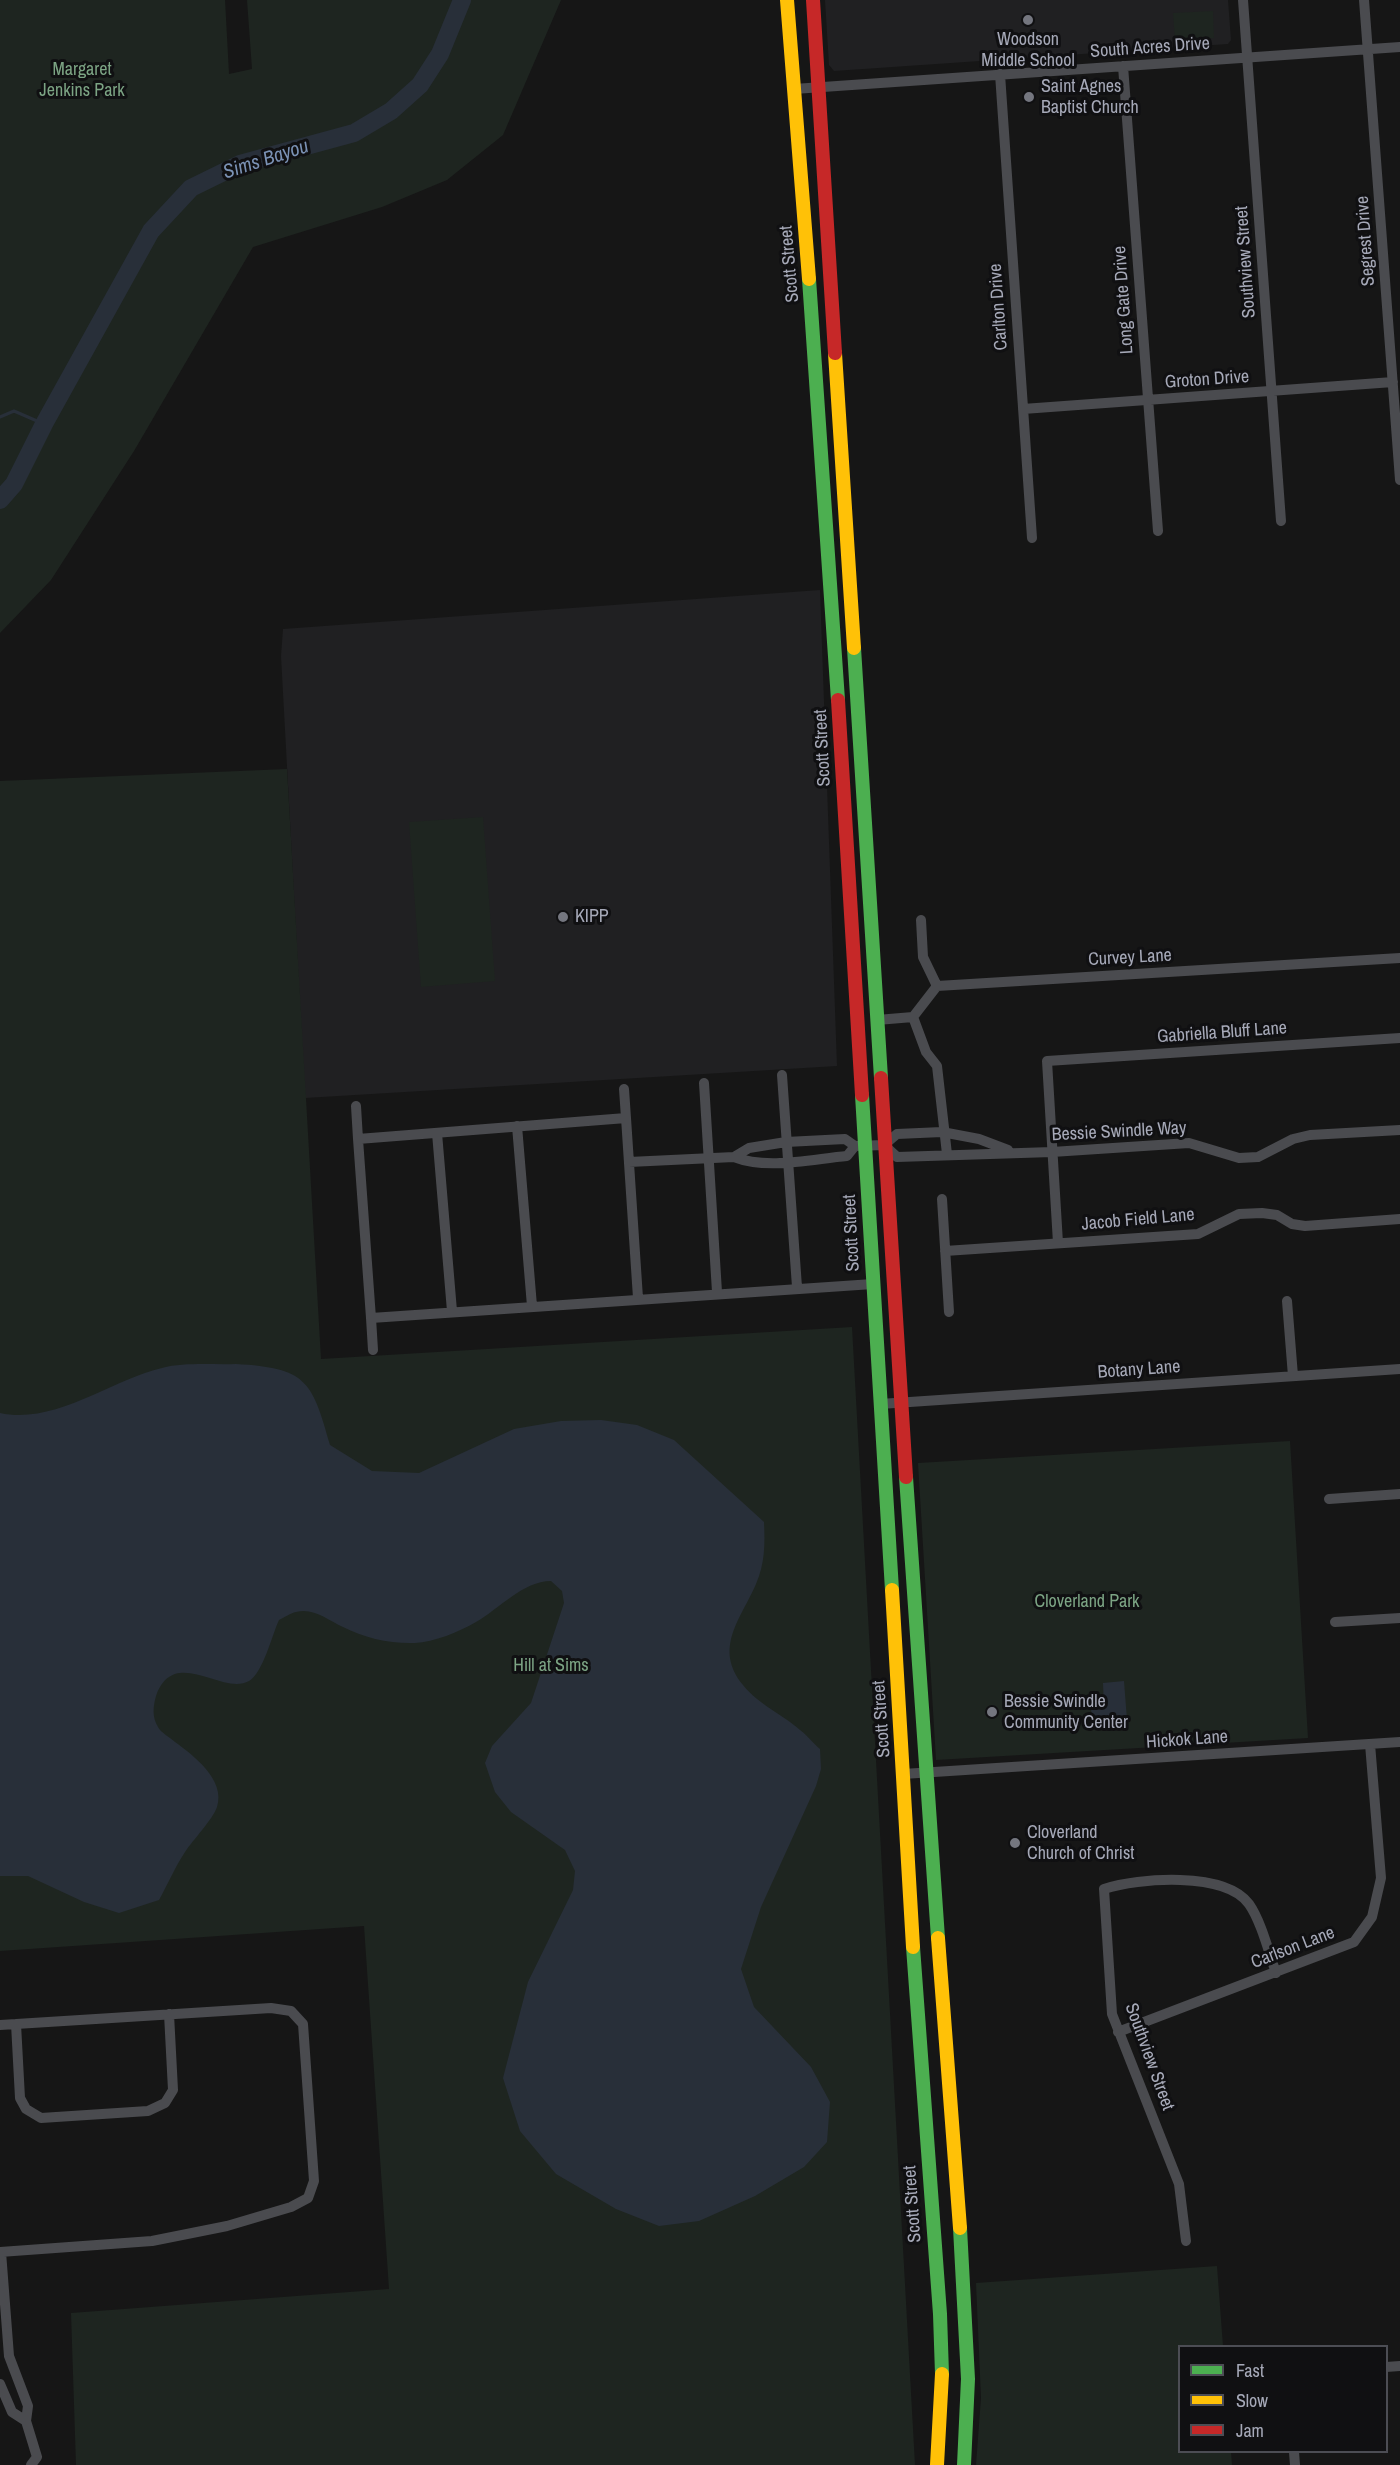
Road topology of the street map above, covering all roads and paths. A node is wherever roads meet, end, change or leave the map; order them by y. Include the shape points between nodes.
1 (787, 0) edge
2 (813, 0) edge
3 (1243, 0) edge
4 (1364, 0) edge
5 (1400, 47) edge
6 (1368, 49) junction
7 (1248, 58) junction
8 (1124, 66) junction
9 (1000, 74) junction
10 (820, 87) junction
11 (794, 89) junction
12 (1393, 382) junction
13 (1272, 392) junction
14 (1148, 400) junction
15 (1023, 409) junction
16 (842, 439) junction
17 (822, 442) junction
18 (1400, 480) edge
19 (1281, 521) dead end
20 (1158, 531) dead end
21 (1032, 538) dead end
22 (861, 753) junction
23 (841, 754) junction
24 (921, 920) dead end
25 (872, 921) junction
26 (852, 922) junction
27 (1400, 958) edge
28 (937, 986) junction
29 (913, 1017) junction
30 (877, 1020) junction
31 (1400, 1038) edge
32 (782, 1075) dead end
33 (704, 1083) dead end
34 (624, 1089) dead end
35 (356, 1106) dead end
36 (626, 1118) junction
37 (517, 1126) junction
38 (1400, 1130) edge
39 (942, 1132) junction
40 (437, 1133) junction
41 (358, 1139) junction
42 (815, 1141) junction
43 (786, 1142) junction
44 (884, 1145) junction
45 (860, 1146) junction
46 (1013, 1152) junction
47 (1052, 1152) junction
48 (947, 1154) junction
49 (734, 1157) junction
50 (709, 1158) junction
51 (817, 1159) junction
52 (788, 1161) junction
53 (629, 1162) junction
54 (942, 1199) dead end
55 (1400, 1219) edge
56 (1058, 1243) junction
57 (945, 1251) junction
58 (873, 1284) junction
59 (797, 1287) junction
60 (717, 1292) junction
61 (638, 1299) junction
62 (1287, 1301) dead end
63 (531, 1306) junction
64 (452, 1311) junction
65 (949, 1312) dead end
66 (370, 1317) junction
67 (373, 1350) dead end
68 (1400, 1369) edge
69 (1293, 1376) junction
70 (901, 1403) junction
71 (880, 1404) junction
72 (1400, 1494) edge
73 (1329, 1499) dead end
74 (914, 1586) junction
75 (892, 1588) junction
76 (1400, 1618) edge
77 (1335, 1622) dead end
78 (1400, 1742) edge
79 (1370, 1744) junction
80 (925, 1773) junction
81 (903, 1774) junction
82 (1276, 1973) junction
83 (169, 2014) junction
84 (16, 2024) junction
85 (0, 2025) edge
86 (1118, 2032) junction
87 (1186, 2241) dead end
88 (960, 2242) junction
89 (934, 2243) junction
90 (1, 2252) edge
91 (3, 2331) edge
92 (0, 2384) edge
93 (26, 2421) junction
94 (31, 2465) edge
95 (937, 2465) edge
96 (964, 2465) edge

1 - 11 main road, Scott Street
2 - 10 main road, Scott Street
3 - 7 street, Southview Street
4 - 6 street, Segrest Drive
5 - 6 street, South Acres Drive
6 - 7 street, South Acres Drive
6 - 12 street, Segrest Drive
7 - 8 street, South Acres Drive
7 - 13 street, Southview Street
8 - 9 street, South Acres Drive
8 - 14 street, Long Gate Drive
9 - 10 street, South Acres Drive
9 - 15 street, Carlton Drive
10 - 11 street, South Acres Drive
10 - 16 main road, Scott Street
11 - 17 main road, Scott Street
12 - 13 street, Groton Drive
12 - 18 street, Segrest Drive
13 - 14 street, Groton Drive
13 - 19 street, Southview Street
14 - 15 street, Groton Drive
14 - 20 street, Long Gate Drive
15 - 21 street, Carlton Drive
16 - 17 main road
16 - 22 main road, Scott Street
17 - 23 main road, Scott Street
22 - 23 main road
22 - 25 main road, Scott Street
23 - 26 main road, Scott Street
24 - 28 street via 923,957
25 - 26 main road
25 - 30 main road, Scott Street
26 - 45 main road, Scott Street
27 - 28 street, Curvey Lane
28 - 29 street
29 - 30 street
29 - 39 street via 926,1052 937,1066
30 - 44 main road, Scott Street
31 - 47 street, Gabriella Bluff Lane via 1047,1061
32 - 43 street
33 - 50 street
34 - 36 street
35 - 41 street
36 - 37 street
36 - 53 street
37 - 40 street
37 - 63 street
38 - 47 street, Bessie Swindle Way via 1310,1135 1258,1157 1239,1158 1189,1143
39 - 44 street, Bessie Swindle Way via 897,1134
39 - 46 street, Bessie Swindle Way via 979,1139
39 - 48 street
40 - 41 street
40 - 64 street
41 - 66 street
42 - 43 street
42 - 45 street via 845,1139
42 - 51 street
43 - 49 street via 749,1148
43 - 52 street
44 - 45 street, Bessie Swindle Way
44 - 48 street, Bessie Swindle Way via 897,1157
44 - 70 main road, Scott Street
45 - 51 street via 847,1156
45 - 58 main road, Scott Street
46 - 47 street, Bessie Swindle Way
46 - 48 street, Bessie Swindle Way
47 - 56 street
49 - 50 street
49 - 52 street via 750,1163
50 - 53 street
50 - 60 street
51 - 52 street
52 - 59 street
53 - 61 street
54 - 57 street
55 - 56 street, Jacob Field Lane via 1305,1226 1277,1215 1239,1214 1198,1234
56 - 57 street, Jacob Field Lane
57 - 65 street
58 - 59 street
58 - 71 main road, Scott Street
59 - 60 street
60 - 61 street
61 - 63 street
62 - 69 street
63 - 64 street
64 - 66 street
66 - 67 street
68 - 69 street, Botany Lane
69 - 70 street, Botany Lane
70 - 71 street, Botany Lane
70 - 74 main road, Scott Street
71 - 75 main road, Scott Street
72 - 73 street
74 - 75 main road
74 - 80 main road, Scott Street
75 - 81 main road, Scott Street
76 - 77 street
78 - 79 street, Hickok Lane
79 - 80 street, Hickok Lane
79 - 82 street, Carlson Lane via 1381,1878 1372,1917 1354,1942
80 - 81 street, Hickok Lane
80 - 88 main road, Scott Street
81 - 89 main road, Scott Street
82 - 86 street, Carlson Lane
82 - 86 street, Southview Street via 1248,1903 1222,1886 1198,1880 1118,1884 1104,1889 1112,2014
83 - 84 street
83 - 84 street via 173,2090 165,2103 148,2111 41,2118 26,2109 20,2098
83 - 90 street via 271,2008 291,2011 303,2025 315,2181 308,2198 227,2226 152,2241
84 - 85 street
86 - 87 street, Southview Street via 1179,2184
88 - 89 main road
88 - 96 main road, Scott Street via 968,2379
89 - 95 main road, Scott Street via 942,2372
90 - 91 street
91 - 93 street via 28,2406
92 - 93 street via 12,2412
93 - 94 street via 36,2448 37,2457

